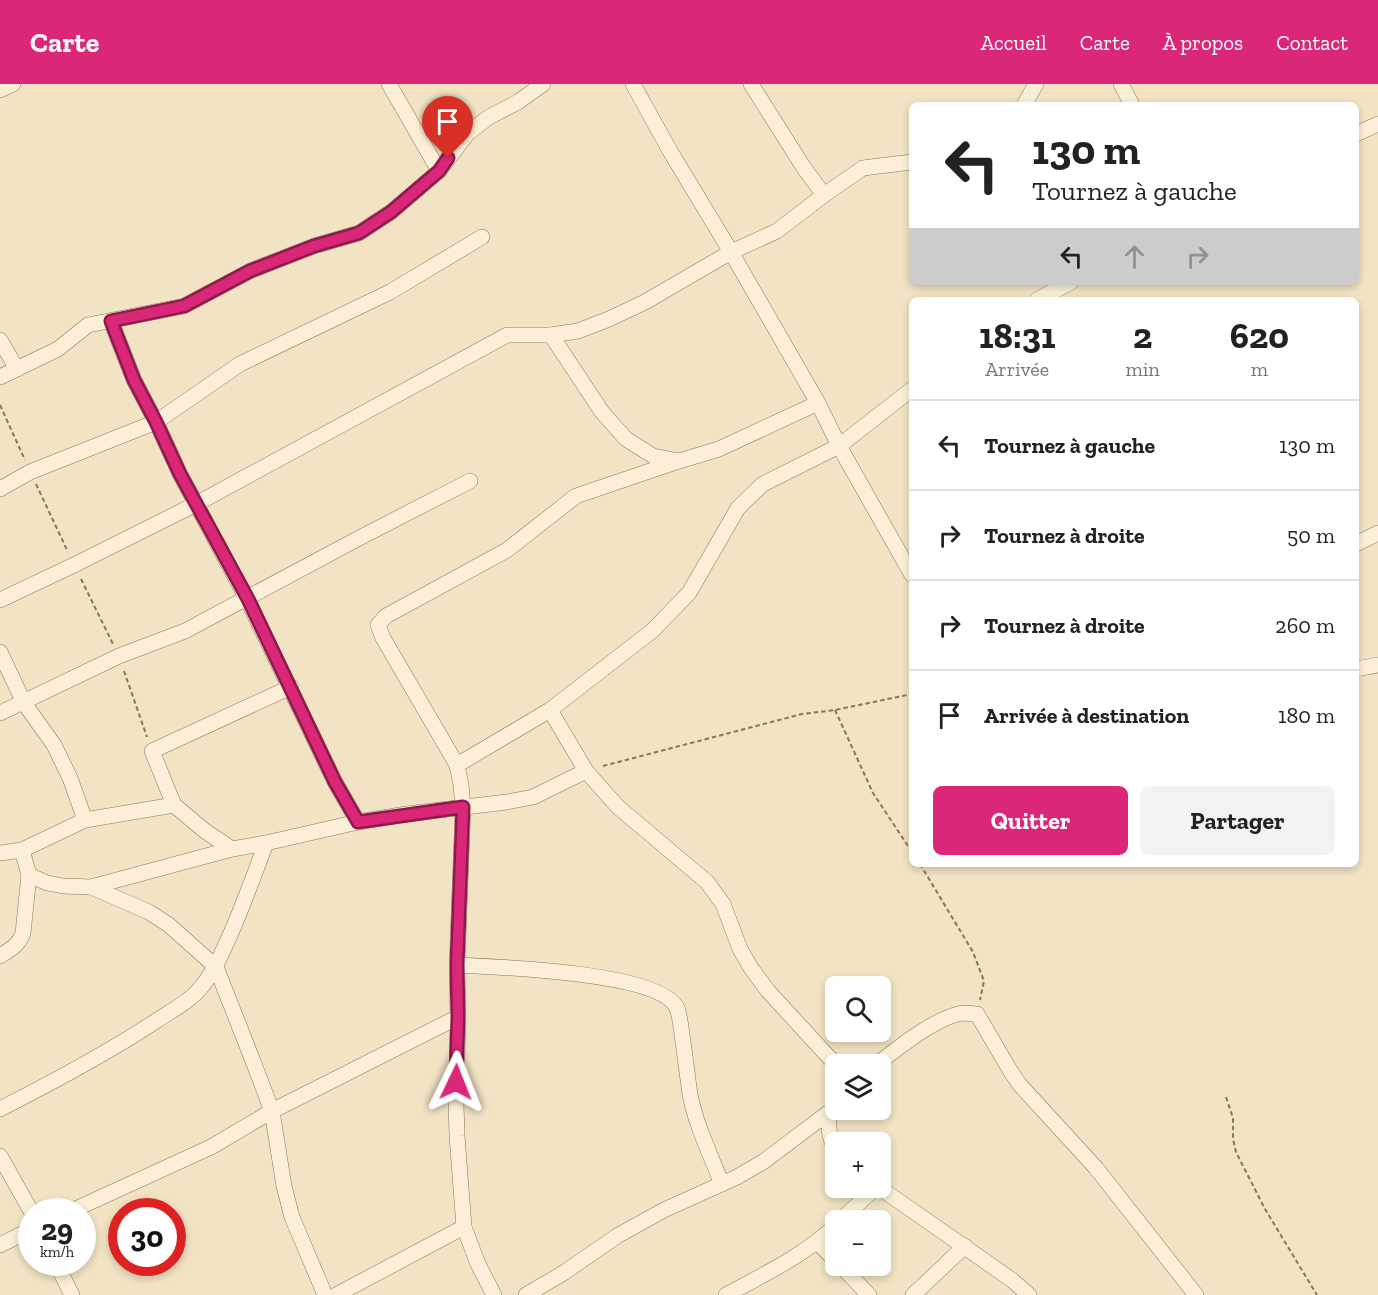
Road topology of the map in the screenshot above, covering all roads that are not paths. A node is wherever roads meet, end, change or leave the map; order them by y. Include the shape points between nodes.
1 (13, 84) edge
2 (389, 84) edge
3 (543, 84) edge
4 (633, 84) edge
5 (751, 84) edge
6 (1035, 84) edge
7 (1121, 84) edge
8 (0, 90) edge
9 (1026, 102) edge
10 (1130, 102) edge
11 (1378, 124) edge
12 (1359, 133) edge
13 (909, 162) edge
14 (439, 171) junction
15 (824, 195) junction
16 (482, 237) dead end
17 (730, 252) junction
18 (1065, 285) edge
19 (1043, 297) edge
20 (111, 321) junction
21 (551, 335) junction
22 (0, 340) edge
23 (17, 369) junction
24 (0, 377) edge
25 (909, 391) edge
26 (818, 402) junction
27 (156, 422) junction
28 (839, 446) junction
29 (679, 461) junction
30 (470, 481) dead end
31 (0, 489) edge
32 (196, 504) junction
33 (1378, 533) edge
34 (1359, 542) edge
35 (909, 570) edge
36 (248, 599) junction
37 (0, 600) edge
38 (0, 652) edge
39 (291, 687) junction
40 (24, 703) junction
41 (550, 710) junction
42 (0, 713) edge
43 (457, 765) junction
44 (586, 771) junction
45 (174, 805) junction
46 (463, 807) junction
47 (85, 820) junction
48 (358, 822) junction
49 (266, 843) junction
50 (232, 849) junction
51 (22, 850) junction
52 (0, 853) edge
53 (30, 875) junction
54 (90, 887) junction
55 (0, 956) edge
56 (457, 965) junction
57 (216, 967) junction
58 (458, 1017) junction
59 (827, 1054) edge
60 (890, 1054) edge
61 (0, 1110) edge
62 (272, 1112) junction
63 (825, 1113) edge
64 (0, 1156) edge
65 (722, 1184) junction
66 (891, 1196) edge
67 (23, 1198) edge
68 (864, 1198) edge
69 (96, 1200) edge
70 (852, 1210) edge
71 (464, 1227) junction
72 (18, 1235) edge
73 (825, 1235) edge
74 (817, 1242) junction
75 (0, 1245) edge
76 (965, 1246) junction
77 (825, 1250) edge
78 (62, 1276) edge
79 (851, 1276) edge
80 (72, 1295) edge
81 (325, 1295) edge
82 (336, 1295) edge
83 (494, 1295) edge
84 (526, 1295) edge
85 (726, 1295) edge
86 (869, 1295) edge
87 (913, 1295) edge
88 (1029, 1295) edge
89 (1196, 1295) edge

1 - 8 street
2 - 14 street
3 - 14 street via 468,133
4 - 17 street
5 - 15 street
6 - 9 street
7 - 10 street
11 - 12 street
13 - 15 street via 863,168
14 - 20 street via 391,212 359,233 250,271 184,306
15 - 17 street via 777,231
16 - 27 street via 390,292 240,364
17 - 21 street via 609,319 578,331
17 - 26 street
18 - 19 street
20 - 23 street via 88,326 58,349
20 - 27 street via 134,380
21 - 29 street via 602,412 626,439 653,456
21 - 32 street via 507,335
22 - 23 street
23 - 24 street
25 - 28 street
26 - 28 street
26 - 29 street via 719,449
27 - 31 street via 30,472
27 - 32 street
28 - 35 street
28 - 41 street via 763,484 738,508 689,593 652,631
29 - 43 street via 576,496 507,550 386,616 378,625
30 - 36 street
32 - 36 street
32 - 37 street
33 - 34 street
36 - 39 street
36 - 40 street
38 - 40 street
39 - 45 street via 152,751
39 - 48 street
40 - 42 street
40 - 47 street via 54,746
41 - 43 street
41 - 44 street
43 - 46 street
44 - 46 street via 533,797
44 - 59 street via 618,807 707,882 723,904 751,968
45 - 47 street
45 - 50 street
46 - 48 street
46 - 56 street
47 - 51 street
48 - 49 street
49 - 50 street
49 - 57 street
50 - 54 street
51 - 52 street
51 - 53 street
53 - 54 street via 47,883
53 - 55 street via 21,940
54 - 57 street via 150,912
56 - 58 street
56 - 65 street via 538,969 620,981 641,985 676,1006 690,1095
57 - 61 street via 189,998 152,1024
57 - 62 street
58 - 62 street
58 - 71 street via 456,1103
60 - 89 street via 930,1027 964,1013 977,1014 1020,1085 1096,1168
62 - 69 street via 211,1147
62 - 81 street via 292,1217
63 - 65 street via 763,1162
64 - 67 street
65 - 84 street via 617,1236
66 - 76 street
68 - 70 street
71 - 82 street
71 - 83 street
72 - 75 street
73 - 74 street
74 - 77 street
74 - 85 street
76 - 87 street
76 - 88 street
78 - 80 street
79 - 86 street

